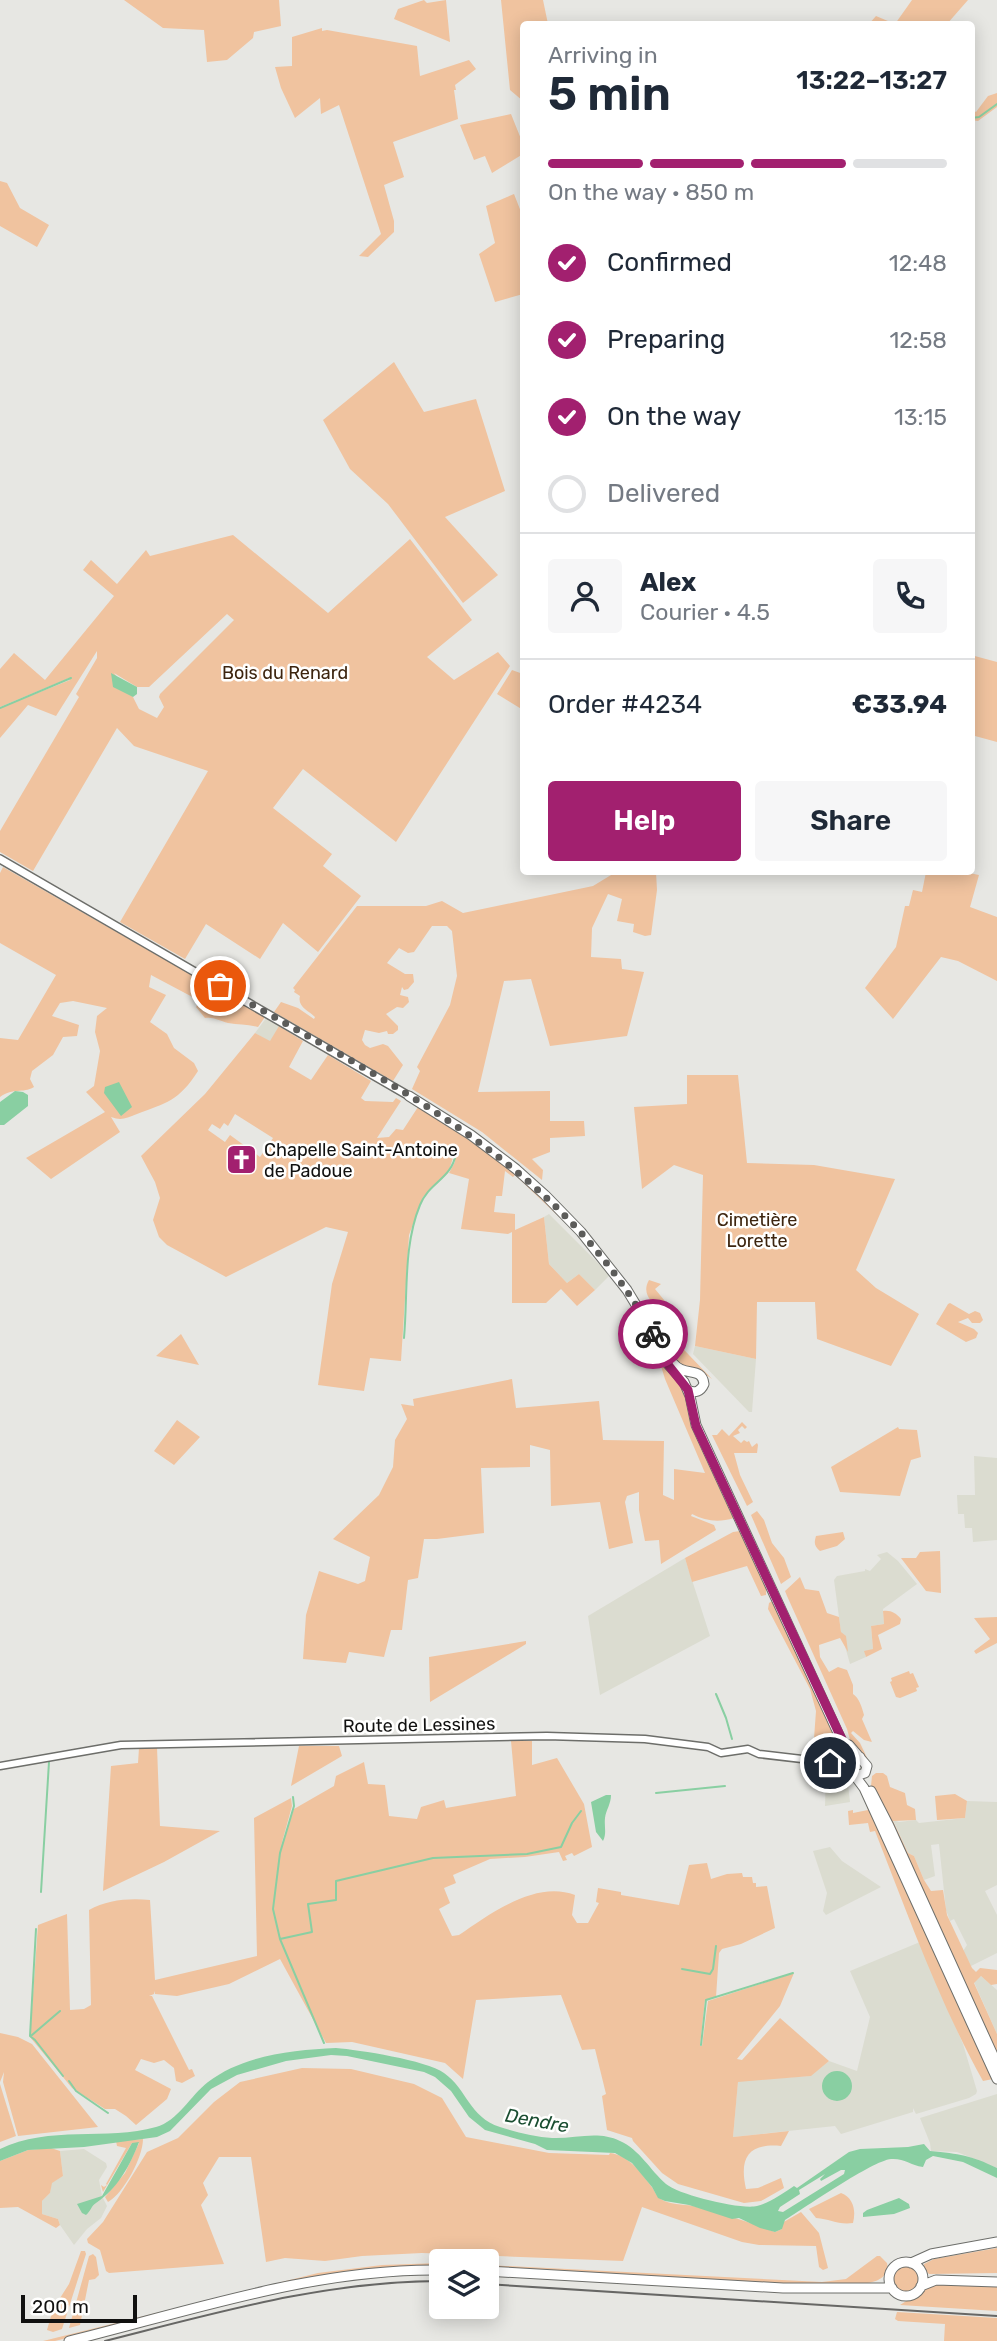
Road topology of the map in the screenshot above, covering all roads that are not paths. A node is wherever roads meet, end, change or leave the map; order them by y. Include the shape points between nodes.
1 (0, 859) edge
2 (409, 1096) junction
3 (690, 1373) junction
4 (690, 1388) junction
5 (0, 1766) edge
6 (855, 1766) junction
7 (997, 2064) edge
8 (997, 2079) edge
9 (997, 2243) edge
10 (917, 2269) junction
11 (429, 2270) edge
12 (499, 2272) edge
13 (890, 2274) junction
14 (997, 2280) edge
15 (921, 2286) junction
16 (860, 2287) junction
17 (892, 2288) junction
18 (69, 2341) edge

1 - 2 main road
2 - 3 highway via 490,1143 552,1195 617,1269 675,1366
2 - 4 highway via 500,1156 559,1208 616,1275 669,1366
3 - 4 highway
3 - 4 highway via 698,1372 704,1379 703,1386
4 - 6 highway via 735,1501
5 - 6 main road, Route de Lessines via 121,1745 547,1736 645,1739 724,1753 748,1749
6 - 7 highway via 889,1826
6 - 8 highway
9 - 10 highway via 931,2254
10 - 13 highway via 898,2264
10 - 14 highway via 927,2276
10 - 15 highway
11 - 18 highway via 383,2271 307,2282
12 - 16 highway via 783,2288
13 - 16 highway
13 - 17 highway
14 - 15 highway via 936,2280
15 - 17 highway via 907,2295
16 - 17 highway

